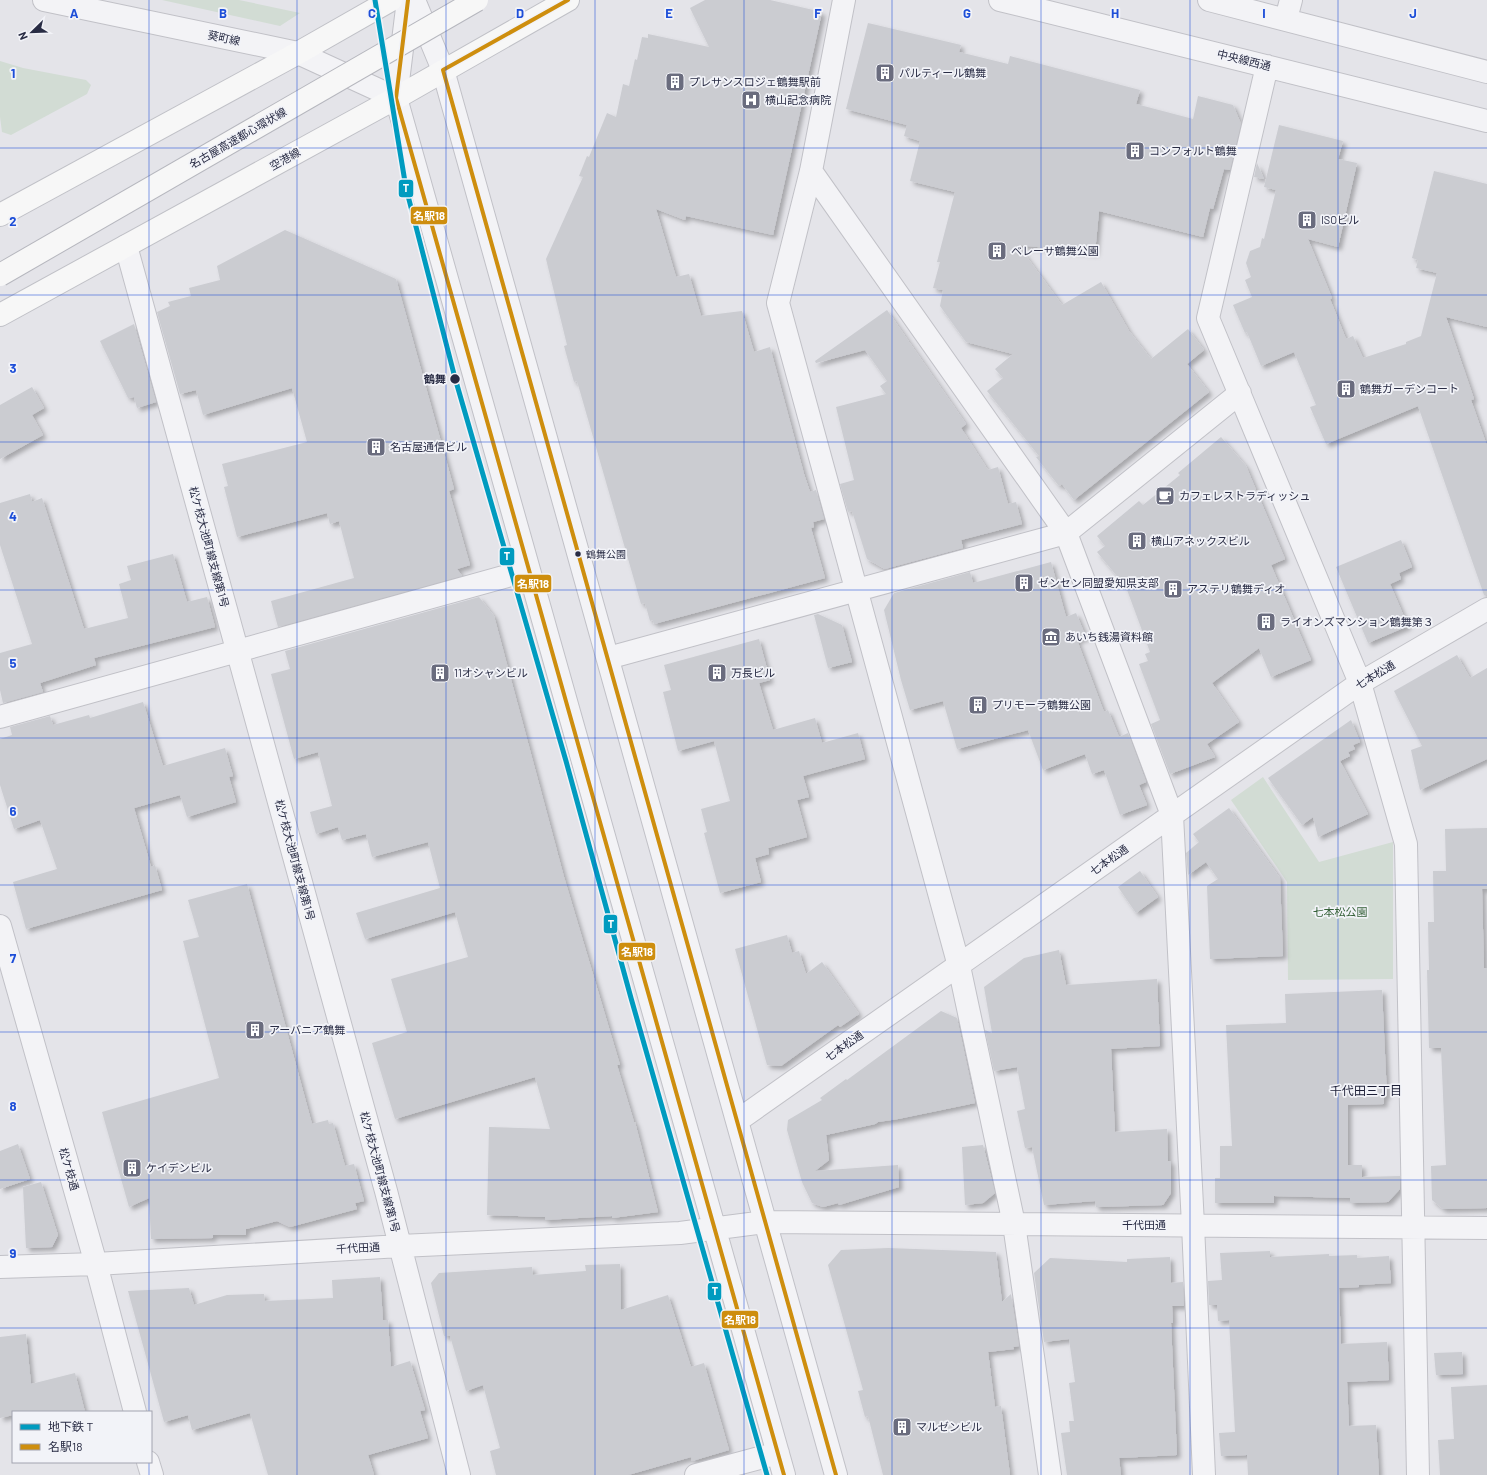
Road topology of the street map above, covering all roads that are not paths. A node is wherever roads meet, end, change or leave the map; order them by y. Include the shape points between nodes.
1 (44, 0) edge
2 (391, 0) edge
3 (408, 0) edge
4 (414, 0) edge
5 (477, 0) edge
6 (568, 0) edge
7 (844, 0) edge
8 (1000, 0) edge
9 (1209, 0) edge
10 (1289, 10) edge
11 (298, 53) junction
12 (1267, 66) junction
13 (442, 70) junction
14 (1487, 72) edge
15 (396, 98) junction
16 (1487, 120) edge
17 (811, 171) junction
18 (0, 215) edge
19 (126, 246) junction
20 (0, 275) edge
21 (0, 315) edge
22 (1240, 393) junction
23 (1066, 533) junction
24 (529, 570) junction
25 (856, 590) junction
26 (1487, 609) edge
27 (238, 652) junction
28 (608, 658) junction
29 (1360, 683) junction
30 (0, 717) edge
31 (1172, 815) junction
32 (0, 926) edge
33 (959, 966) junction
34 (737, 1121) junction
35 (765, 1222) junction
36 (1014, 1224) junction
37 (1194, 1225) junction
38 (1414, 1227) junction
39 (1487, 1228) edge
40 (715, 1230) junction
41 (400, 1246) junction
42 (96, 1264) junction
43 (0, 1268) edge
44 (135, 1411) edge
45 (778, 1453) junction
46 (148, 1463) edge
47 (152, 1475) edge
48 (459, 1475) edge
49 (696, 1475) edge
50 (784, 1475) edge
51 (836, 1475) edge
52 (1050, 1475) edge
53 (1204, 1475) edge
54 (1418, 1475) edge

1 - 11 street, 葵町線
2 - 11 main road
3 - 15 street
4 - 13 street
5 - 20 main road, 名古屋高速都心環状線, bridge
6 - 13 main road, 空港線
7 - 17 street
8 - 12 street, 中央線西通
9 - 10 street
10 - 14 street
11 - 15 street, 葵町線
11 - 18 main road
12 - 16 street, 中央線西通
12 - 22 street via 1208,318
13 - 15 main road, 空港線
13 - 28 street
15 - 19 main road, 空港線
15 - 24 street
17 - 23 street
17 - 25 street via 778,303
19 - 21 main road, 空港線
19 - 27 street, 松ケ枝大池町線支線第1号
22 - 23 street
22 - 29 street
23 - 25 street
23 - 31 street
24 - 27 street
24 - 40 street
25 - 28 street
25 - 33 street
26 - 29 street, 七本松通
27 - 30 street
27 - 41 street, 松ケ枝大池町線支線第1号
28 - 34 street
29 - 31 street, 七本松通
29 - 38 street via 1406,844
31 - 33 street, 七本松通
31 - 37 street
32 - 42 street, 松ケ枝通
33 - 34 street, 七本松通
33 - 36 street
34 - 35 street
35 - 36 street, 千代田通
35 - 40 street, 千代田通
35 - 51 street
36 - 37 street, 千代田通
36 - 52 street
37 - 38 street, 千代田通
37 - 53 street
38 - 39 street, 千代田通
38 - 54 street
40 - 41 street, 千代田通
40 - 45 street
41 - 42 street, 千代田通
41 - 48 street, 松ケ枝大池町線支線第1号
42 - 43 street, 千代田通
42 - 44 street, 松ケ枝通
45 - 49 street
45 - 50 street
46 - 47 street

